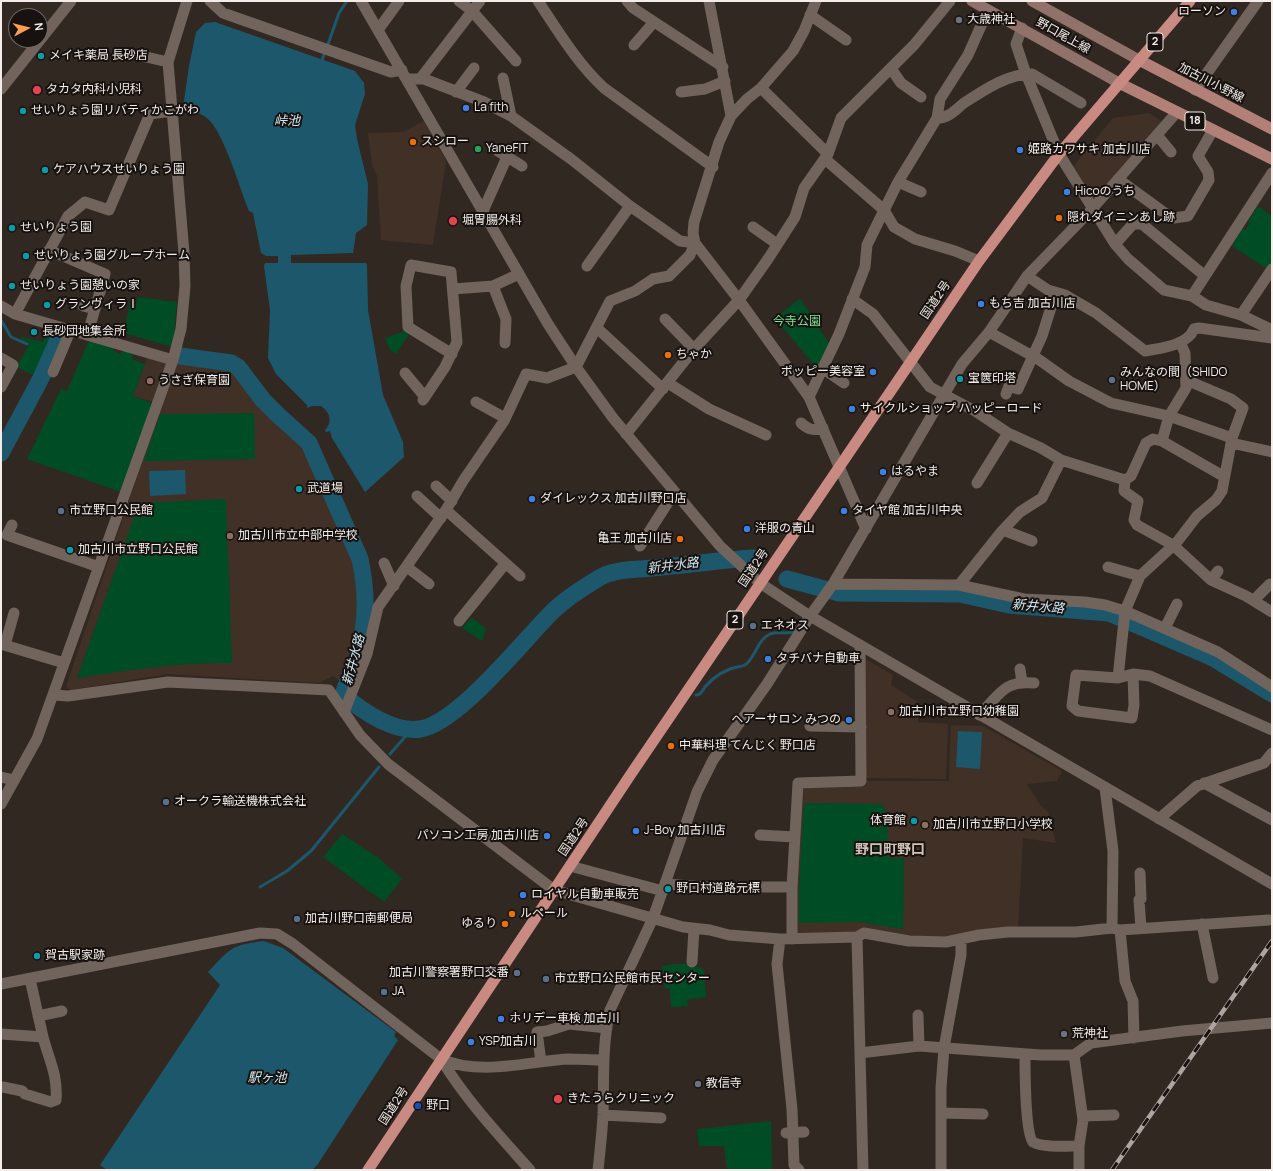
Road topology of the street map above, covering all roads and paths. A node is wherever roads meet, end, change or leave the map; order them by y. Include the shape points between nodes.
1 (71, 1) edge
2 (187, 1) edge
3 (210, 1) edge
4 (361, 1) edge
5 (399, 1) edge
6 (459, 1) edge
7 (480, 1) edge
8 (538, 1) edge
9 (627, 1) edge
10 (709, 1) edge
11 (816, 1) edge
12 (950, 1) edge
13 (972, 1) edge
14 (1032, 1) edge
15 (1190, 1) edge
16 (1258, 1) edge
17 (988, 10) junction
18 (472, 11) junction
19 (810, 15) junction
20 (654, 22) junction
21 (1022, 28) junction
22 (48, 30) edge
23 (378, 30) junction
24 (846, 40) dead end
25 (634, 45) dead end
26 (34, 48) edge
27 (133, 54) dead end
28 (1139, 60) junction
29 (516, 61) dead end
30 (168, 62) junction
31 (723, 67) junction
32 (474, 68) dead end
33 (892, 70) junction
34 (1026, 74) junction
35 (405, 75) junction
36 (503, 78) dead end
37 (420, 79) junction
38 (725, 81) junction
39 (1119, 83) junction
40 (761, 88) junction
41 (1, 89) edge
42 (1195, 90) junction
43 (456, 92) junction
44 (681, 92) dead end
45 (921, 97) dead end
46 (1081, 103) dead end
47 (172, 111) junction
48 (1177, 112) junction
49 (511, 116) junction
50 (731, 116) junction
51 (937, 118) junction
52 (1272, 129) edge
53 (1213, 130) junction
54 (1157, 135) junction
55 (1171, 152) dead end
56 (1059, 154) junction
57 (827, 156) junction
58 (1272, 159) edge
59 (522, 166) dead end
60 (713, 167) junction
61 (1272, 173) edge
62 (1118, 179) junction
63 (898, 182) junction
64 (921, 192) dead end
65 (630, 206) junction
66 (884, 210) junction
67 (1092, 210) junction
68 (483, 211) junction
69 (753, 227) dead end
70 (695, 243) junction
71 (777, 244) junction
72 (1115, 244) junction
73 (49, 250) junction
74 (588, 260) dead end
75 (979, 261) junction
76 (1272, 269) edge
77 (519, 274) junction
78 (1027, 276) junction
79 (1205, 276) junction
80 (493, 286) junction
81 (453, 289) junction
82 (1058, 294) junction
83 (1192, 296) junction
84 (852, 299) junction
85 (739, 300) junction
86 (1, 306) edge
87 (83, 306) dead end
88 (95, 309) junction
89 (16, 314) junction
90 (1241, 314) junction
91 (665, 319) dead end
92 (90, 326) dead end
93 (66, 328) junction
94 (597, 328) junction
95 (1272, 330) edge
96 (988, 332) junction
97 (1272, 338) edge
98 (1180, 342) junction
99 (505, 343) dead end
100 (694, 349) junction
101 (452, 354) junction
102 (1034, 356) junction
103 (1, 358) edge
104 (173, 360) junction
105 (910, 360) junction
106 (576, 367) junction
107 (822, 368) junction
108 (53, 372) dead end
109 (405, 373) dead end
110 (1187, 382) junction
111 (844, 383) dead end
112 (665, 386) junction
113 (1, 387) edge
114 (945, 394) junction
115 (1006, 394) dead end
116 (809, 397) junction
117 (476, 402) dead end
118 (1169, 416) junction
119 (505, 418) junction
120 (801, 423) dead end
121 (823, 428) junction
122 (1008, 433) junction
123 (626, 434) junction
124 (758, 434) dead end
125 (1162, 441) junction
126 (1232, 441) junction
127 (1272, 452) edge
128 (1061, 460) junction
129 (839, 464) junction
130 (1223, 476) junction
131 (1125, 480) junction
132 (977, 483) dead end
133 (436, 486) dead end
134 (674, 493) junction
135 (417, 496) dead end
136 (446, 509) junction
137 (12, 525) dead end
138 (866, 529) junction
139 (1003, 530) junction
140 (1032, 541) dead end
141 (640, 546) dead end
142 (1173, 546) junction
143 (384, 563) dead end
144 (505, 564) junction
145 (99, 567) junction
146 (407, 567) junction
147 (1108, 567) dead end
148 (520, 576) dead end
149 (1140, 576) junction
150 (760, 583) junction
151 (430, 584) dead end
152 (833, 584) junction
153 (1270, 584) dead end
154 (394, 586) junction
155 (959, 586) junction
156 (1254, 600) junction
157 (1177, 604) dead end
158 (1125, 611) junction
159 (1272, 612) edge
160 (14, 613) dead end
161 (810, 616) junction
162 (459, 621) dead end
163 (1165, 628) junction
164 (3, 645) edge
165 (860, 645) junction
166 (64, 663) junction
167 (1020, 669) dead end
168 (1134, 674) junction
169 (1118, 678) junction
170 (1022, 682) junction
171 (1034, 683) dead end
172 (1272, 687) edge
173 (54, 695) junction
174 (344, 712) junction
175 (979, 715) junction
176 (810, 726) dead end
177 (861, 727) junction
178 (1272, 730) edge
179 (1272, 752) edge
180 (1, 777) edge
181 (14, 780) junction
182 (1204, 783) junction
183 (1105, 788) junction
184 (1, 804) edge
185 (1159, 819) junction
186 (1272, 820) edge
187 (760, 835) dead end
188 (794, 837) junction
189 (570, 866) junction
190 (1140, 873) dead end
191 (1272, 884) edge
192 (792, 887) junction
193 (664, 888) junction
194 (554, 890) junction
195 (653, 918) junction
196 (1269, 920) dead end
197 (1202, 924) junction
198 (694, 928) junction
199 (1141, 928) junction
200 (1116, 929) junction
201 (857, 937) junction
202 (780, 939) junction
203 (792, 939) junction
204 (961, 940) junction
205 (692, 962) dead end
206 (1, 978) edge
207 (1213, 978) dead end
208 (30, 979) junction
209 (1, 984) edge
210 (62, 1011) dead end
211 (918, 1015) dead end
212 (38, 1016) junction
213 (1272, 1023) edge
214 (607, 1028) junction
215 (1, 1034) edge
216 (43, 1037) junction
217 (1134, 1038) junction
218 (920, 1046) junction
219 (944, 1048) junction
220 (860, 1053) junction
221 (1025, 1054) junction
222 (1074, 1055) junction
223 (441, 1059) junction
224 (604, 1060) junction
225 (541, 1062) junction
226 (3, 1087) dead end
227 (941, 1113) junction
228 (983, 1114) dead end
229 (603, 1115) junction
230 (1114, 1115) dead end
231 (1083, 1116) junction
232 (661, 1118) dead end
233 (1079, 1146) junction
234 (368, 1170) edge
235 (530, 1170) edge
236 (598, 1170) edge
237 (799, 1170) edge
238 (863, 1170) edge
239 (941, 1170) edge
240 (1079, 1170) edge

1 - 22 street
2 - 30 street
3 - 35 street via 224,13
4 - 23 street
5 - 23 street
6 - 18 street
7 - 18 street
8 - 60 street via 581,65 594,79
9 - 20 street
10 - 31 street
11 - 19 street
12 - 33 street
13 - 17 main road, 野口尾上線
14 - 28 main road, 野口尾上線
15 - 28 highway, 国道2号 / 2
16 - 42 street
17 - 21 main road, 野口尾上線
17 - 51 street via 968,54 940,99
18 - 29 street via 507,44
18 - 37 street
19 - 24 street
19 - 40 street via 793,51
20 - 25 street
20 - 31 street
21 - 34 street via 1016,44
21 - 39 main road, 野口尾上線
23 - 35 street
26 - 41 street
27 - 30 street
28 - 39 highway, 国道2号 / 2
28 - 42 main road, 加古川小野線 / 18
30 - 47 street
31 - 38 street
32 - 43 street
33 - 45 street via 901,83
33 - 57 street via 841,118
34 - 46 street via 1032,74
34 - 51 street via 994,84 948,116
34 - 56 street
35 - 37 street
35 - 68 street
36 - 49 street
37 - 43 street
38 - 44 street via 705,89
38 - 50 street
39 - 48 main road, 18
39 - 56 highway, 国道2号 / 2
40 - 50 street
40 - 57 street
42 - 52 main road, 加古川小野線 / 18
43 - 49 street via 484,102
47 - 73 street via 150,114 108,210 85,202 68,216
47 - 104 street via 185,286 181,329
48 - 53 main road, 18
48 - 54 street
49 - 65 street
50 - 60 street via 719,142
51 - 63 street
53 - 58 main road, 18
53 - 62 street via 1198,156 1208,172 1209,180 1188,216 1174,218 1166,214
54 - 55 street
54 - 62 street
56 - 67 street
56 - 75 highway, 国道2号 / 2
57 - 66 street
57 - 71 street via 804,188 795,217
59 - 68 street via 503,154
60 - 70 street via 694,222
61 - 79 street
62 - 67 street
63 - 64 street
63 - 66 street
65 - 70 street via 680,242
65 - 74 street
66 - 75 street via 894,227 915,239
66 - 84 street via 867,245 865,266
67 - 72 street
67 - 78 street
68 - 77 street
69 - 71 street
70 - 85 street
70 - 94 street via 690,255 669,276 653,279 635,291 610,301
71 - 85 street
72 - 79 street via 1133,224 1142,224
72 - 83 street via 1128,259 1164,290
73 - 88 street via 105,274
73 - 89 street
75 - 105 highway, 国道2号 / 2
76 - 90 street
77 - 80 street
77 - 106 street
78 - 82 street
78 - 96 street
79 - 83 street
80 - 81 street
80 - 99 street via 510,317
81 - 101 street via 457,342
81 - 101 street via 451,272 411,265 406,286 408,327
82 - 98 street via 1065,295 1096,313 1145,352
82 - 102 street via 1054,298
83 - 90 street via 1206,305
84 - 105 street via 873,314
84 - 107 street via 839,334
85 - 100 street
85 - 116 street
86 - 89 street
87 - 88 street
88 - 92 street
89 - 93 street
90 - 95 street
91 - 100 street
93 - 104 street
93 - 108 street
94 - 106 street
94 - 112 street
96 - 102 street
96 - 114 street via 962,364
97 - 98 street via 1199,328 1194,329
98 - 110 street via 1185,353
100 - 112 street
101 - 109 street via 424,398
102 - 115 street via 1018,389 1009,386
102 - 118 street via 1069,380 1111,403
103 - 113 street via 13,365
104 - 145 street
105 - 114 street via 930,387
105 - 129 highway, 国道2号 / 2
106 - 119 street via 547,378 526,374
106 - 123 street
107 - 111 street
107 - 116 street
110 - 118 street
110 - 126 street via 1231,399 1243,408
112 - 123 street
112 - 124 street via 708,412
114 - 122 street
114 - 138 street
116 - 121 street
117 - 119 street
118 - 125 street
118 - 126 street
119 - 136 street
120 - 121 street via 807,429
121 - 129 street
122 - 128 street
122 - 132 street
123 - 134 street
125 - 130 street
125 - 131 street via 1153,439 1146,443 1132,476
126 - 127 street
126 - 130 street
128 - 131 street
128 - 139 street via 1042,498 1020,512
129 - 138 street
129 - 150 highway, 国道2号 / 2
130 - 142 street via 1222,491 1216,500 1197,516
131 - 142 street via 1124,491 1138,502 1134,520 1137,525
133 - 136 street
134 - 141 street
134 - 150 street via 720,546
135 - 136 street
136 - 144 street
136 - 146 street
137 - 145 street via 7,535
138 - 152 street
139 - 140 street
139 - 155 street
142 - 149 street
142 - 156 street
143 - 154 street
144 - 148 street
144 - 162 street via 463,608
145 - 166 street
146 - 151 street
146 - 154 street
147 - 149 street
149 - 158 street
150 - 161 street
150 - 189 highway, 国道2号 / 2
152 - 155 street
152 - 161 street
153 - 156 street
154 - 174 street via 378,607 367,654
155 - 158 street via 1024,599 1085,602
156 - 159 street
157 - 163 street
158 - 163 street
158 - 169 street
160 - 164 street
161 - 165 street
161 - 193 street via 768,684 713,760 697,792
163 - 172 street via 1218,652
164 - 166 street
165 - 175 street
165 - 177 street
166 - 173 street
167 - 170 street
168 - 169 street
168 - 169 street via 1132,718 1078,711 1072,706 1076,675
168 - 178 street via 1150,676
170 - 171 street
170 - 175 street via 1009,685
173 - 174 street via 68,696 168,682 329,690
173 - 181 street via 37,739
174 - 194 street via 360,735 388,764
175 - 183 street
176 - 177 street
177 - 188 street via 861,781 798,783
179 - 182 street via 1264,763
180 - 181 street
181 - 184 street
182 - 185 street via 1197,786
182 - 186 street
183 - 185 street
183 - 200 street via 1113,851
185 - 191 street
187 - 188 street
188 - 192 street
189 - 193 street
189 - 194 highway, 国道2号 / 2
190 - 199 street
192 - 193 street
192 - 203 street
193 - 195 street
194 - 195 street
194 - 223 highway, 国道2号 / 2
195 - 198 street
195 - 214 street via 610,1010
196 - 197 street
197 - 199 street
197 - 207 street
198 - 202 street via 729,935
198 - 205 street
199 - 200 street
200 - 204 street via 1008,932
200 - 217 street via 1125,981 1133,1001
201 - 203 street
201 - 204 street via 864,933 909,941
201 - 220 street
202 - 203 street
202 - 237 street via 777,964 794,1132 794,1165
204 - 219 street via 961,955
206 - 209 street
208 - 209 street
208 - 212 street
208 - 223 street via 260,933 277,934
210 - 212 street
211 - 218 street
212 - 216 street
213 - 217 street
214 - 224 street
214 - 225 street via 569,1024 537,1032
215 - 216 street
216 - 226 street via 56,1080 56,1100 51,1102
217 - 222 street via 1091,1043
218 - 219 street
218 - 220 street
219 - 221 street
219 - 227 street
220 - 238 street
221 - 222 street
221 - 233 street via 1028,1126 1031,1140 1042,1145
222 - 231 street
223 - 225 street via 453,1064 497,1067
223 - 234 highway, 国道2号 / 2
223 - 235 street via 454,1081 478,1111
224 - 225 street via 568,1059
224 - 229 street
227 - 228 street
227 - 239 street
229 - 232 street
229 - 236 street
230 - 231 street
231 - 233 street via 1083,1133
233 - 240 street

